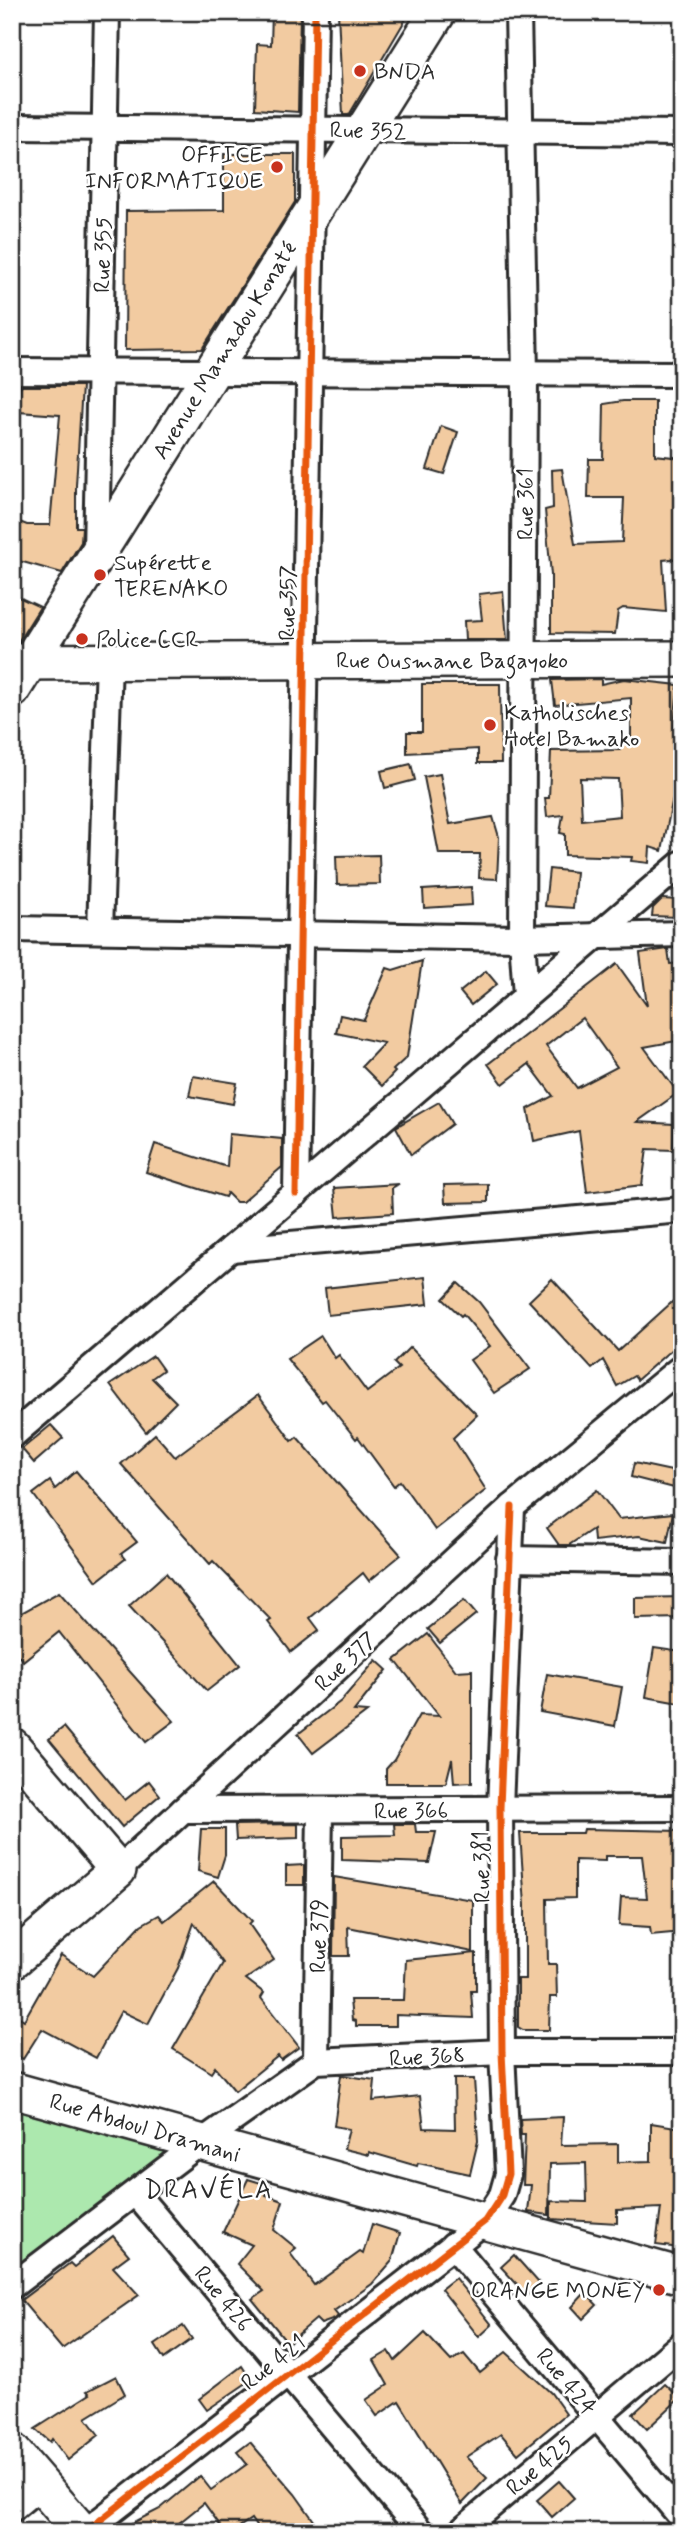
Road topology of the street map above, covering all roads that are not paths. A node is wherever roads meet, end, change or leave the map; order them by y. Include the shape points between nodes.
1 (107, 12) edge
2 (315, 12) edge
3 (438, 12) edge
4 (517, 12) edge
5 (12, 127) edge
6 (105, 128) junction
7 (314, 130) junction
8 (367, 130) junction
9 (520, 132) junction
10 (682, 134) edge
11 (314, 208) junction
12 (12, 371) edge
13 (100, 372) junction
14 (210, 372) junction
15 (311, 372) junction
16 (525, 373) junction
17 (682, 374) edge
18 (96, 552) junction
19 (682, 659) edge
20 (305, 660) junction
21 (109, 661) junction
22 (525, 661) junction
23 (18, 671) edge
24 (682, 863) edge
25 (12, 929) edge
26 (100, 930) junction
27 (300, 933) junction
28 (682, 934) edge
29 (596, 936) junction
30 (522, 938) junction
31 (526, 996) junction
32 (296, 1194) junction
33 (682, 1210) edge
34 (231, 1249) junction
35 (682, 1367) edge
36 (12, 1436) edge
37 (512, 1507) junction
38 (509, 1559) junction
39 (682, 1562) edge
40 (12, 1746) edge
41 (500, 1808) junction
42 (682, 1808) edge
43 (183, 1810) junction
44 (320, 1812) junction
45 (118, 1870) junction
46 (12, 1961) edge
47 (502, 2052) junction
48 (682, 2052) edge
49 (316, 2061) junction
50 (12, 2090) edge
51 (200, 2143) junction
52 (136, 2194) junction
53 (485, 2221) junction
54 (453, 2245) junction
55 (682, 2276) edge
56 (12, 2286) edge
57 (682, 2344) edge
58 (289, 2374) junction
59 (597, 2417) junction
60 (12, 2451) edge
61 (41, 2485) junction
62 (12, 2509) edge
63 (682, 2518) edge
64 (83, 2532) edge
65 (421, 2532) edge
66 (460, 2532) edge

1 - 6 street, Rue 355
2 - 7 street, Rue 357
3 - 8 main road, Avenue Mamadou Konaté
4 - 9 street, Rue 361
5 - 6 street, Rue 352
6 - 7 street, Rue 352
6 - 13 street, Rue 355
7 - 8 street, Rue 352
7 - 11 street, Rue 357
8 - 9 street, Rue 352
8 - 11 main road, Avenue Mamadou Konaté
9 - 10 street, Rue 352
9 - 16 street, Rue 361
11 - 14 main road, Avenue Mamadou Konaté
11 - 15 street, Rue 357
12 - 13 street
13 - 14 street
13 - 18 street, Rue 355
14 - 15 street
14 - 18 main road, Avenue Mamadou Konaté
15 - 16 street
15 - 20 street, Rue 357
16 - 17 street
16 - 22 street, Rue 361
18 - 23 main road, Avenue Mamadou Konaté
19 - 22 main road, Rue Ousmane Bagayoko
20 - 21 main road, Rue Ousmane Bagayoko
20 - 22 main road, Rue Ousmane Bagayoko
20 - 27 street, Rue 357
21 - 23 main road, Rue Ousmane Bagayoko
21 - 26 street
22 - 30 street, Rue 361
24 - 29 street
25 - 26 street
26 - 27 street
27 - 30 street
27 - 32 street, Rue 357
28 - 29 street
29 - 30 street
29 - 31 street
30 - 31 street, Rue 361
31 - 32 street
32 - 34 street
33 - 34 street
34 - 36 street
35 - 37 street, Rue 377
37 - 38 street, Rue 381
37 - 43 street, Rue 377
38 - 39 street
38 - 41 street, Rue 381
40 - 45 main road
41 - 42 street, Rue 366
41 - 44 street, Rue 366
41 - 47 street, Rue 381
43 - 44 street, Rue 366
43 - 45 street, Rue 377
44 - 49 street, Rue 379
45 - 46 main road, Rue 377
47 - 48 street, Rue 368
47 - 49 street, Rue 368
47 - 53 street, Rue 381 via 508,2174 502,2195
49 - 51 street
50 - 51 main road, Rue Abdoul Dramani
51 - 52 street
51 - 53 main road, Rue Abdoul Dramani
52 - 56 street
52 - 58 street, Rue 426
53 - 54 street, Rue 421
53 - 55 main road, Rue Abdoul Dramani
54 - 58 street, Rue 421
54 - 59 street, Rue 424
57 - 59 street, Rue 425
58 - 64 street, Rue 421
58 - 65 street, Rue 426
59 - 63 street, Rue 424
59 - 66 street, Rue 425
60 - 61 main road
61 - 62 street
61 - 64 main road

